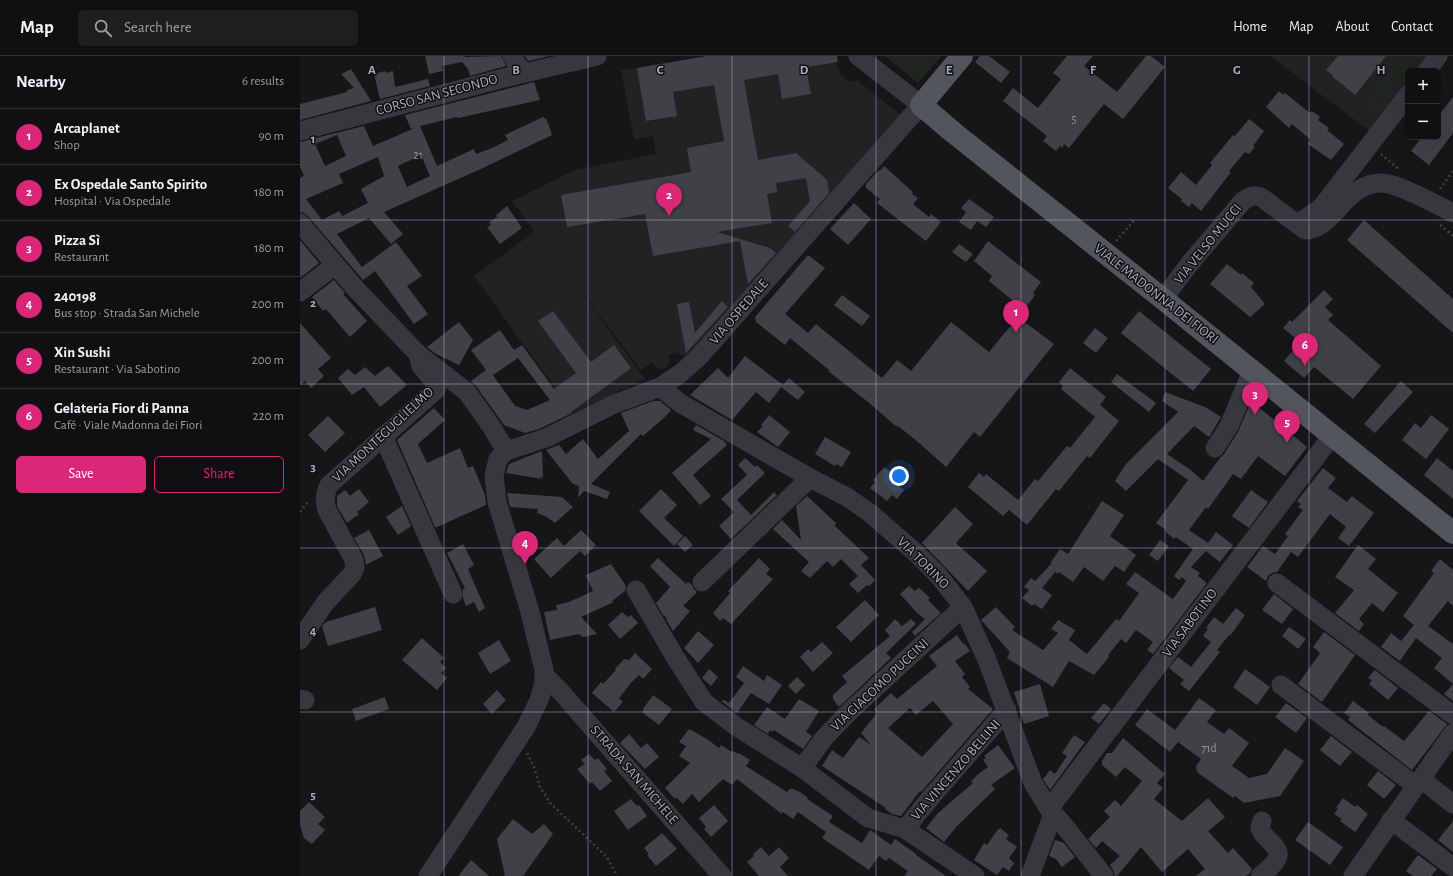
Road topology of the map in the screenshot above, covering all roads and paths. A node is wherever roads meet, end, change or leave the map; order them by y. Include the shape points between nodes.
1 (512, 56) edge
2 (597, 56) edge
3 (858, 56) edge
4 (962, 56) edge
5 (1438, 56) edge
6 (1429, 68) edge
7 (523, 73) junction
8 (1405, 99) edge
9 (921, 105) junction
10 (300, 131) edge
11 (1453, 171) edge
12 (1447, 202) edge
13 (1135, 219) dead end
14 (1297, 224) junction
15 (301, 225) edge
16 (1116, 241) dead end
17 (335, 265) junction
18 (300, 292) edge
19 (1163, 299) junction
20 (418, 354) junction
21 (1252, 371) junction
22 (660, 387) junction
23 (383, 436) junction
24 (1332, 436) junction
25 (1215, 448) dead end
26 (506, 451) junction
27 (810, 478) junction
28 (1453, 533) edge
29 (702, 582) dead end
30 (1277, 583) dead end
31 (636, 590) dead end
32 (453, 594) dead end
33 (963, 607) junction
34 (300, 640) edge
35 (544, 675) junction
36 (1281, 685) dead end
37 (1007, 710) junction
38 (1453, 716) edge
39 (1452, 735) edge
40 (519, 736) junction
41 (802, 768) junction
42 (1418, 782) junction
43 (1453, 804) edge
44 (1051, 812) junction
45 (1391, 820) junction
46 (1262, 821) dead end
47 (905, 829) junction
48 (1453, 867) edge
49 (429, 876) edge
50 (617, 876) edge
51 (722, 876) edge
52 (976, 876) edge
53 (1030, 876) edge
54 (1104, 876) edge
55 (1260, 876) edge
56 (1353, 876) edge

1 - 7 street
2 - 7 street, CORSO SAN SECONDO
3 - 9 street, VIALE MADONNA DEI FIORI
4 - 9 main road
5 - 6 street
7 - 10 street, CORSO SAN SECONDO
8 - 14 street via 1324,204
9 - 19 main road, VIALE MADONNA DEI FIORI
9 - 22 street, VIA OSPEDALE via 699,357
11 - 12 path
12 - 14 street, VIA VELSO MUCCI via 1381,183 1359,189 1317,228 1305,230
13 - 16 path
14 - 19 street, VIA VELSO MUCCI via 1261,197 1248,197
15 - 17 street
17 - 18 street
17 - 20 street
19 - 21 main road, VIALE MADONNA DEI FIORI
20 - 23 street, VIA MONTEGUGLIELMO via 421,366 436,384 436,390
20 - 26 street via 467,392
21 - 24 main road, VIALE MADONNA DEI FIORI
21 - 25 street via 1230,426
22 - 26 street, VIA OSPEDALE via 612,406 546,438
22 - 27 street, VIA TORINO via 680,403
23 - 32 street
23 - 34 street, VIA MONTEGUGLIELMO via 329,485 325,494 327,510 354,560 355,568 325,603
24 - 28 main road, VIALE MADONNA DEI FIORI
24 - 44 street, VIA SABOTINO
26 - 35 street via 496,463 494,485 501,518 530,612
27 - 29 street
27 - 33 street, VIA TORINO via 847,497 870,513 939,576
30 - 38 street
31 - 41 street via 704,702 737,727
33 - 37 street, VIA TORINO
33 - 41 street, VIA GIACOMO PUCCINI via 848,713 825,737
35 - 40 street via 535,710
35 - 51 street, STRADA SAN MICHELE
36 - 42 street
37 - 44 street, VIA TORINO via 1033,782
37 - 47 street, VIA VINCENZO BELLINI
39 - 42 street
40 - 49 street
40 - 50 path via 534,767 540,787 550,803 607,857
41 - 47 street via 868,818
42 - 43 street
42 - 45 street
44 - 53 street, VIA SABOTINO
44 - 54 street, VIA TORINO
45 - 48 street
45 - 56 street
46 - 55 street via 1262,835 1276,846 1278,858
47 - 52 street

